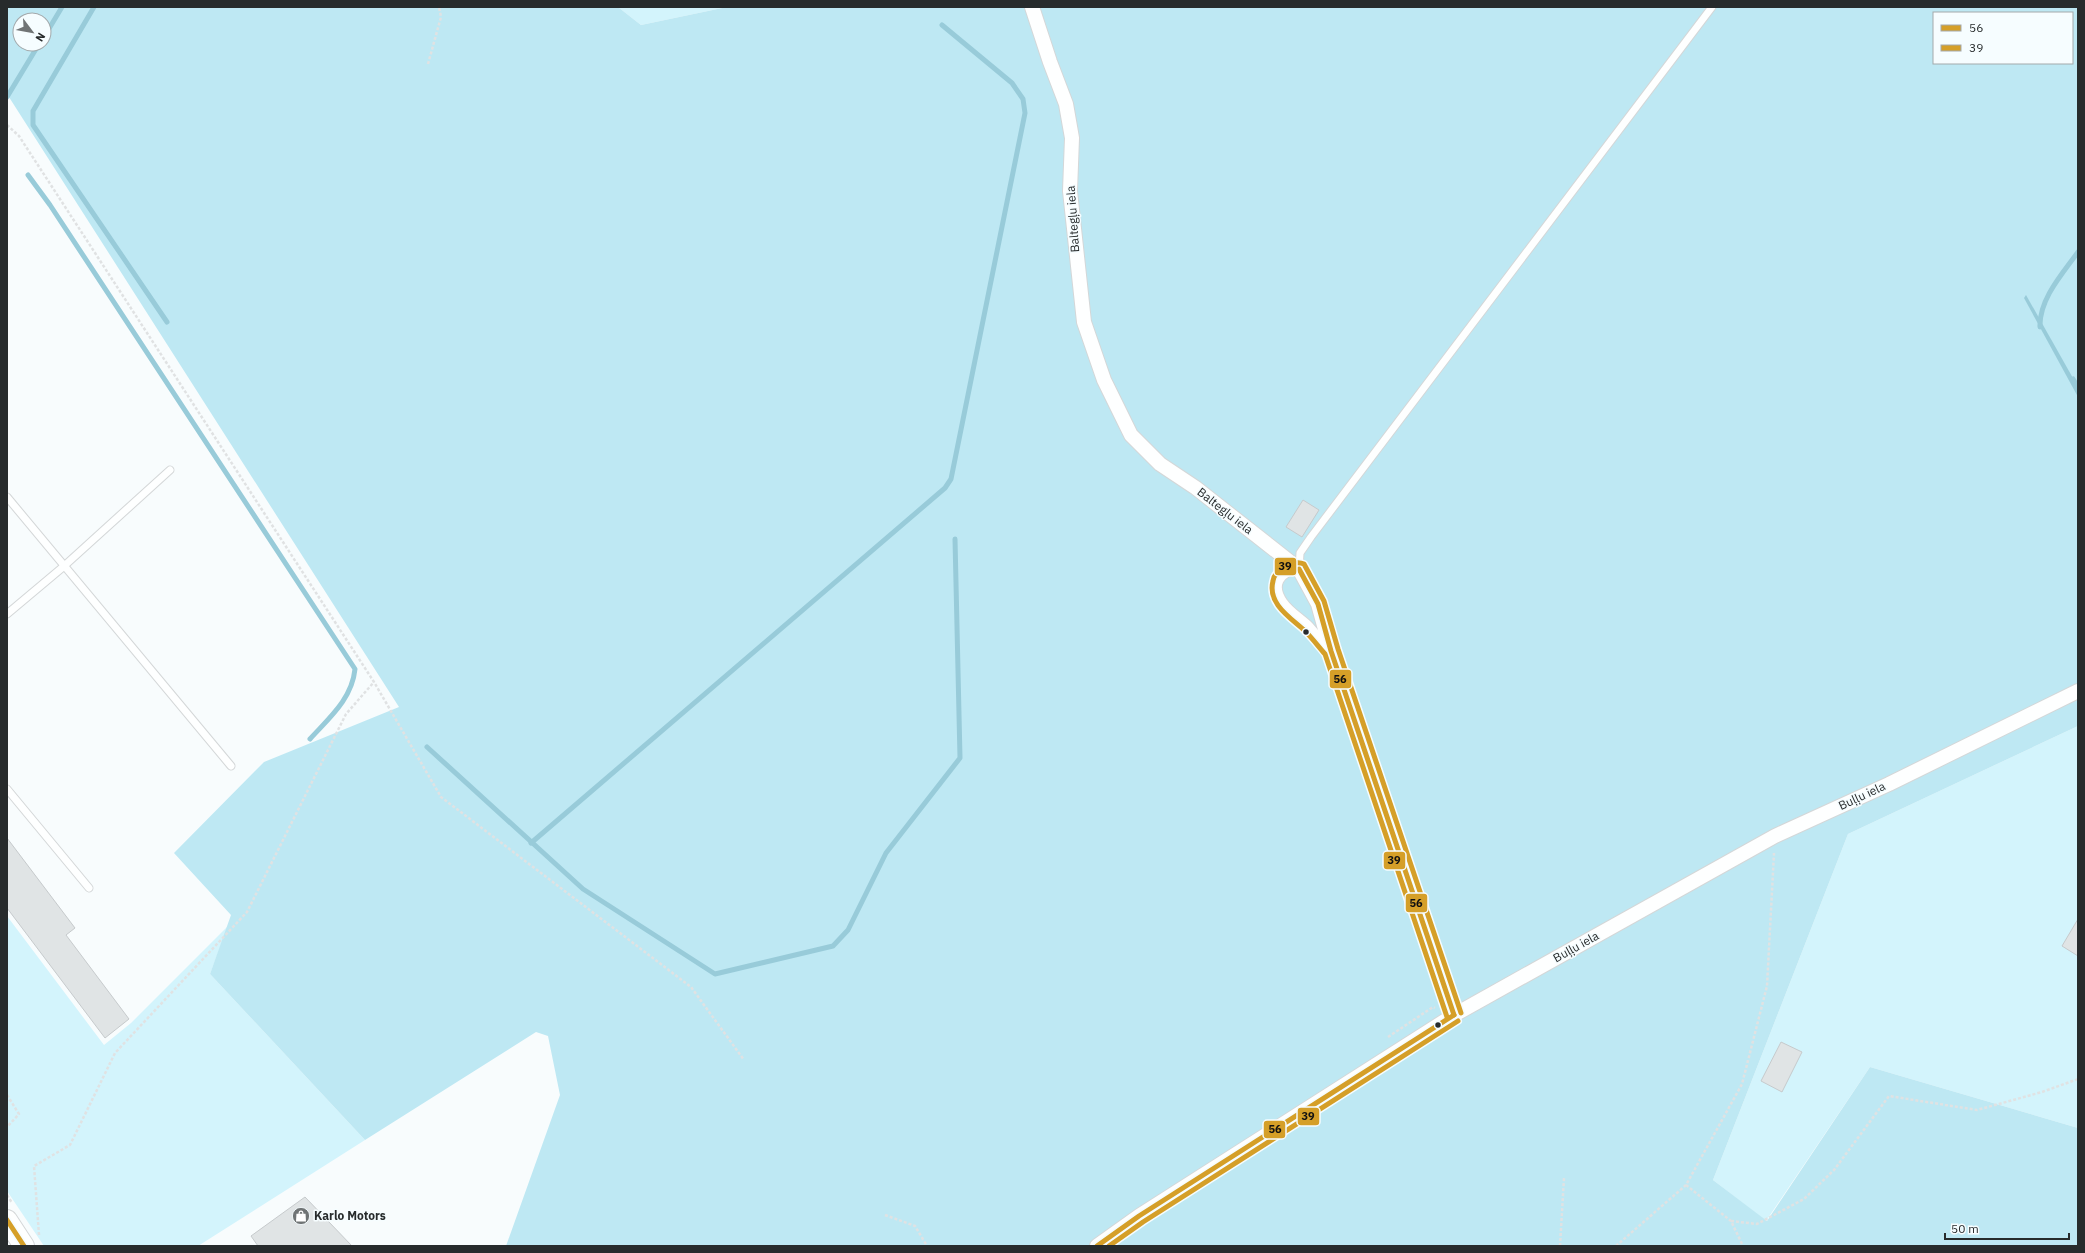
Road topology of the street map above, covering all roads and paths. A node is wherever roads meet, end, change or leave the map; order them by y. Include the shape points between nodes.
1 (439, 7) edge
2 (1032, 7) edge
3 (1712, 7) edge
4 (428, 64) dead end
5 (7, 125) edge
6 (170, 470) dead end
7 (7, 497) edge
8 (63, 566) junction
9 (1299, 569) junction
10 (7, 614) edge
11 (1331, 651) junction
12 (374, 682) junction
13 (2078, 691) edge
14 (231, 766) dead end
15 (7, 789) edge
16 (1775, 836) junction
17 (89, 888) dead end
18 (1454, 1015) junction
19 (744, 1060) dead end
20 (2078, 1079) edge
21 (7, 1095) edge
22 (7, 1127) edge
23 (1564, 1178) dead end
24 (1686, 1185) junction
25 (885, 1215) dead end
26 (7, 1220) edge
27 (1731, 1221) junction
28 (32, 1242) edge
29 (927, 1246) edge
30 (1097, 1246) edge
31 (1560, 1246) edge
32 (1616, 1246) edge
33 (1743, 1246) edge

1 - 4 path via 441,17
2 - 9 street, Baltegļu iela via 1066,104 1072,138 1070,191 1084,322 1104,380 1131,435 1160,464 1196,488
3 - 9 lane via 1311,537 1300,553
5 - 12 path via 23,143
6 - 8 lane
7 - 8 lane
8 - 10 lane
8 - 14 lane
9 - 11 street, Baltegļu iela via 1318,604
9 - 11 lane via 1287,571 1281,578 1278,586 1284,602 1310,626
11 - 18 street, Baltegļu iela
12 - 19 path via 441,797 691,987
12 - 28 path via 346,714 247,912 115,1053 70,1145 34,1166
13 - 16 street, Buļļu iela via 1889,784
15 - 17 lane
16 - 18 street, Buļļu iela
16 - 24 path via 1767,986 1742,1084
18 - 30 street, Buļļu iela via 1139,1216
20 - 27 path via 1977,1110 1889,1096 1834,1170 1804,1199 1757,1224
21 - 22 path via 19,1114
23 - 31 path
24 - 27 path
24 - 32 path
25 - 29 path via 915,1226
26 - 28 main road
27 - 33 path

